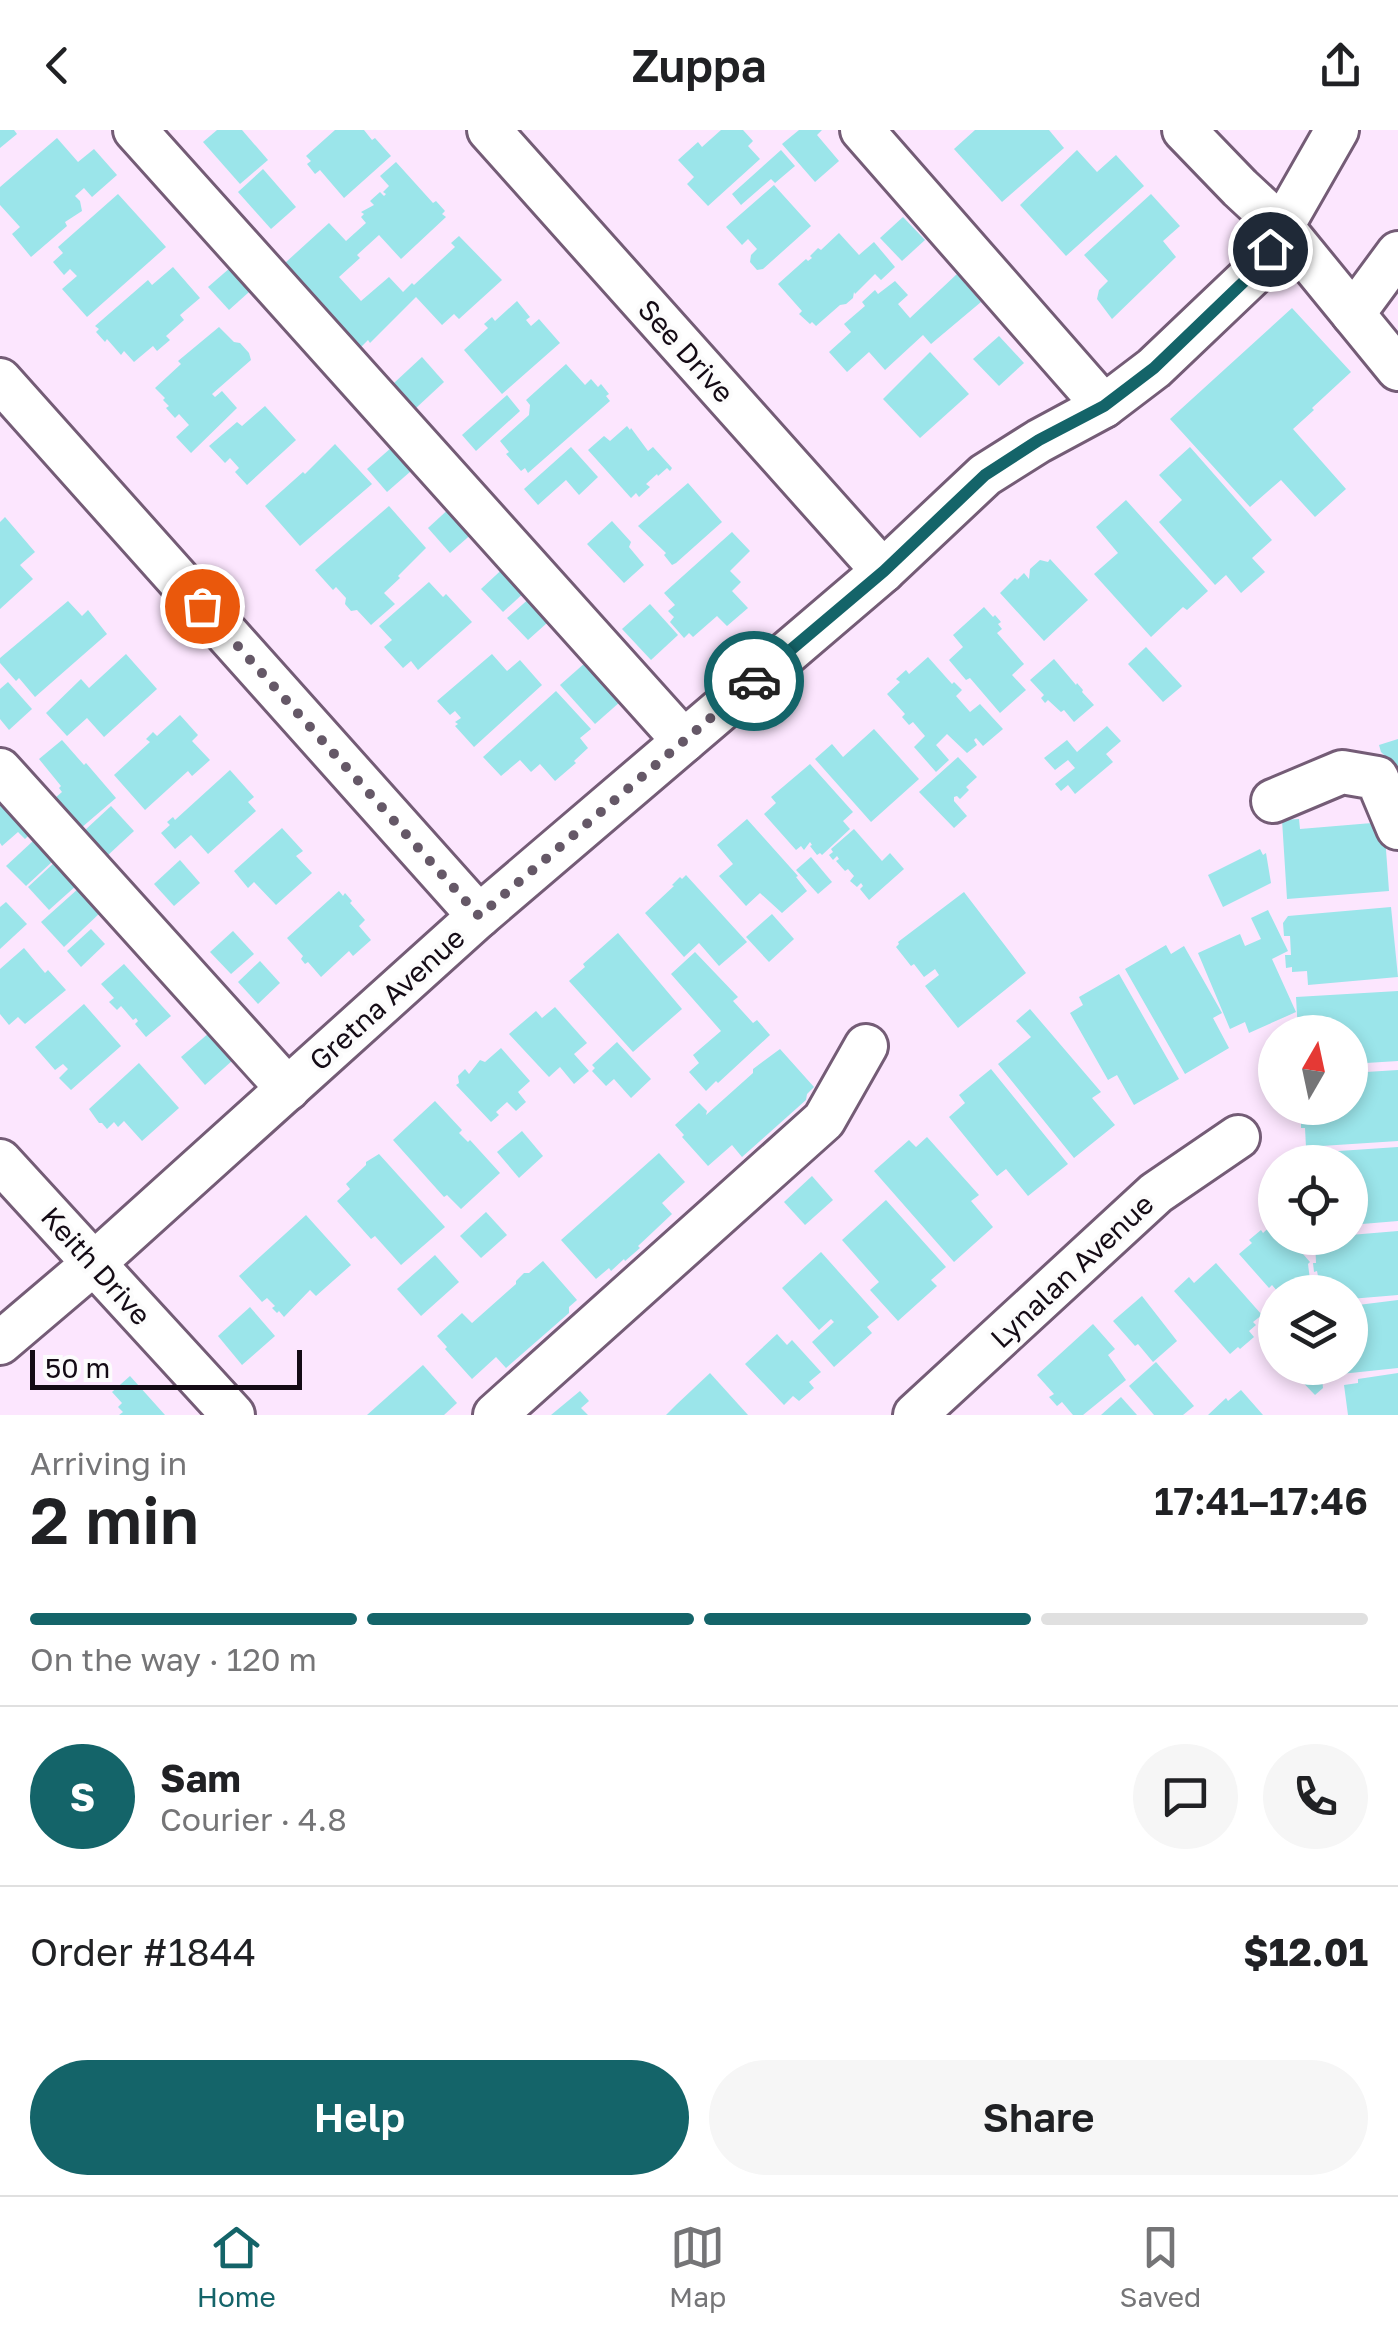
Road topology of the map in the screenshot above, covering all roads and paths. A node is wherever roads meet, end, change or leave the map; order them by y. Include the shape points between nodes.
1 (135, 130) edge
2 (489, 130) edge
3 (862, 130) edge
4 (1184, 130) edge
5 (1337, 130) edge
6 (1282, 227) junction
7 (1398, 252) edge
8 (1353, 314) junction
9 (1398, 369) edge
10 (0, 380) edge
11 (1104, 406) junction
12 (884, 571) junction
13 (684, 742) junction
14 (0, 770) edge
15 (1273, 801) dead end
16 (1398, 828) edge
17 (479, 916) junction
18 (866, 1046) dead end
19 (288, 1089) junction
20 (1238, 1137) dead end
21 (0, 1162) edge
22 (93, 1264) junction
23 (0, 1343) edge
24 (931, 1410) edge
25 (233, 1415) edge
26 (495, 1415) edge

1 - 13 street
2 - 12 street, See Drive
3 - 11 street
4 - 6 street
5 - 6 street, Gretna Avenue
6 - 8 street
6 - 11 street, Gretna Avenue via 1256,270 1154,368
7 - 8 street
8 - 9 street
10 - 17 street
11 - 12 street, Gretna Avenue via 985,475
12 - 13 street, Gretna Avenue
13 - 17 street, Gretna Avenue
14 - 19 street
15 - 16 street via 1342,772 1377,778
17 - 19 street, Gretna Avenue
18 - 26 street via 824,1120
19 - 22 street, Gretna Avenue
20 - 24 street, Lynalan Avenue via 1156,1193
21 - 22 street, Keith Drive
22 - 23 street, Gretna Avenue
22 - 25 street, Keith Drive

